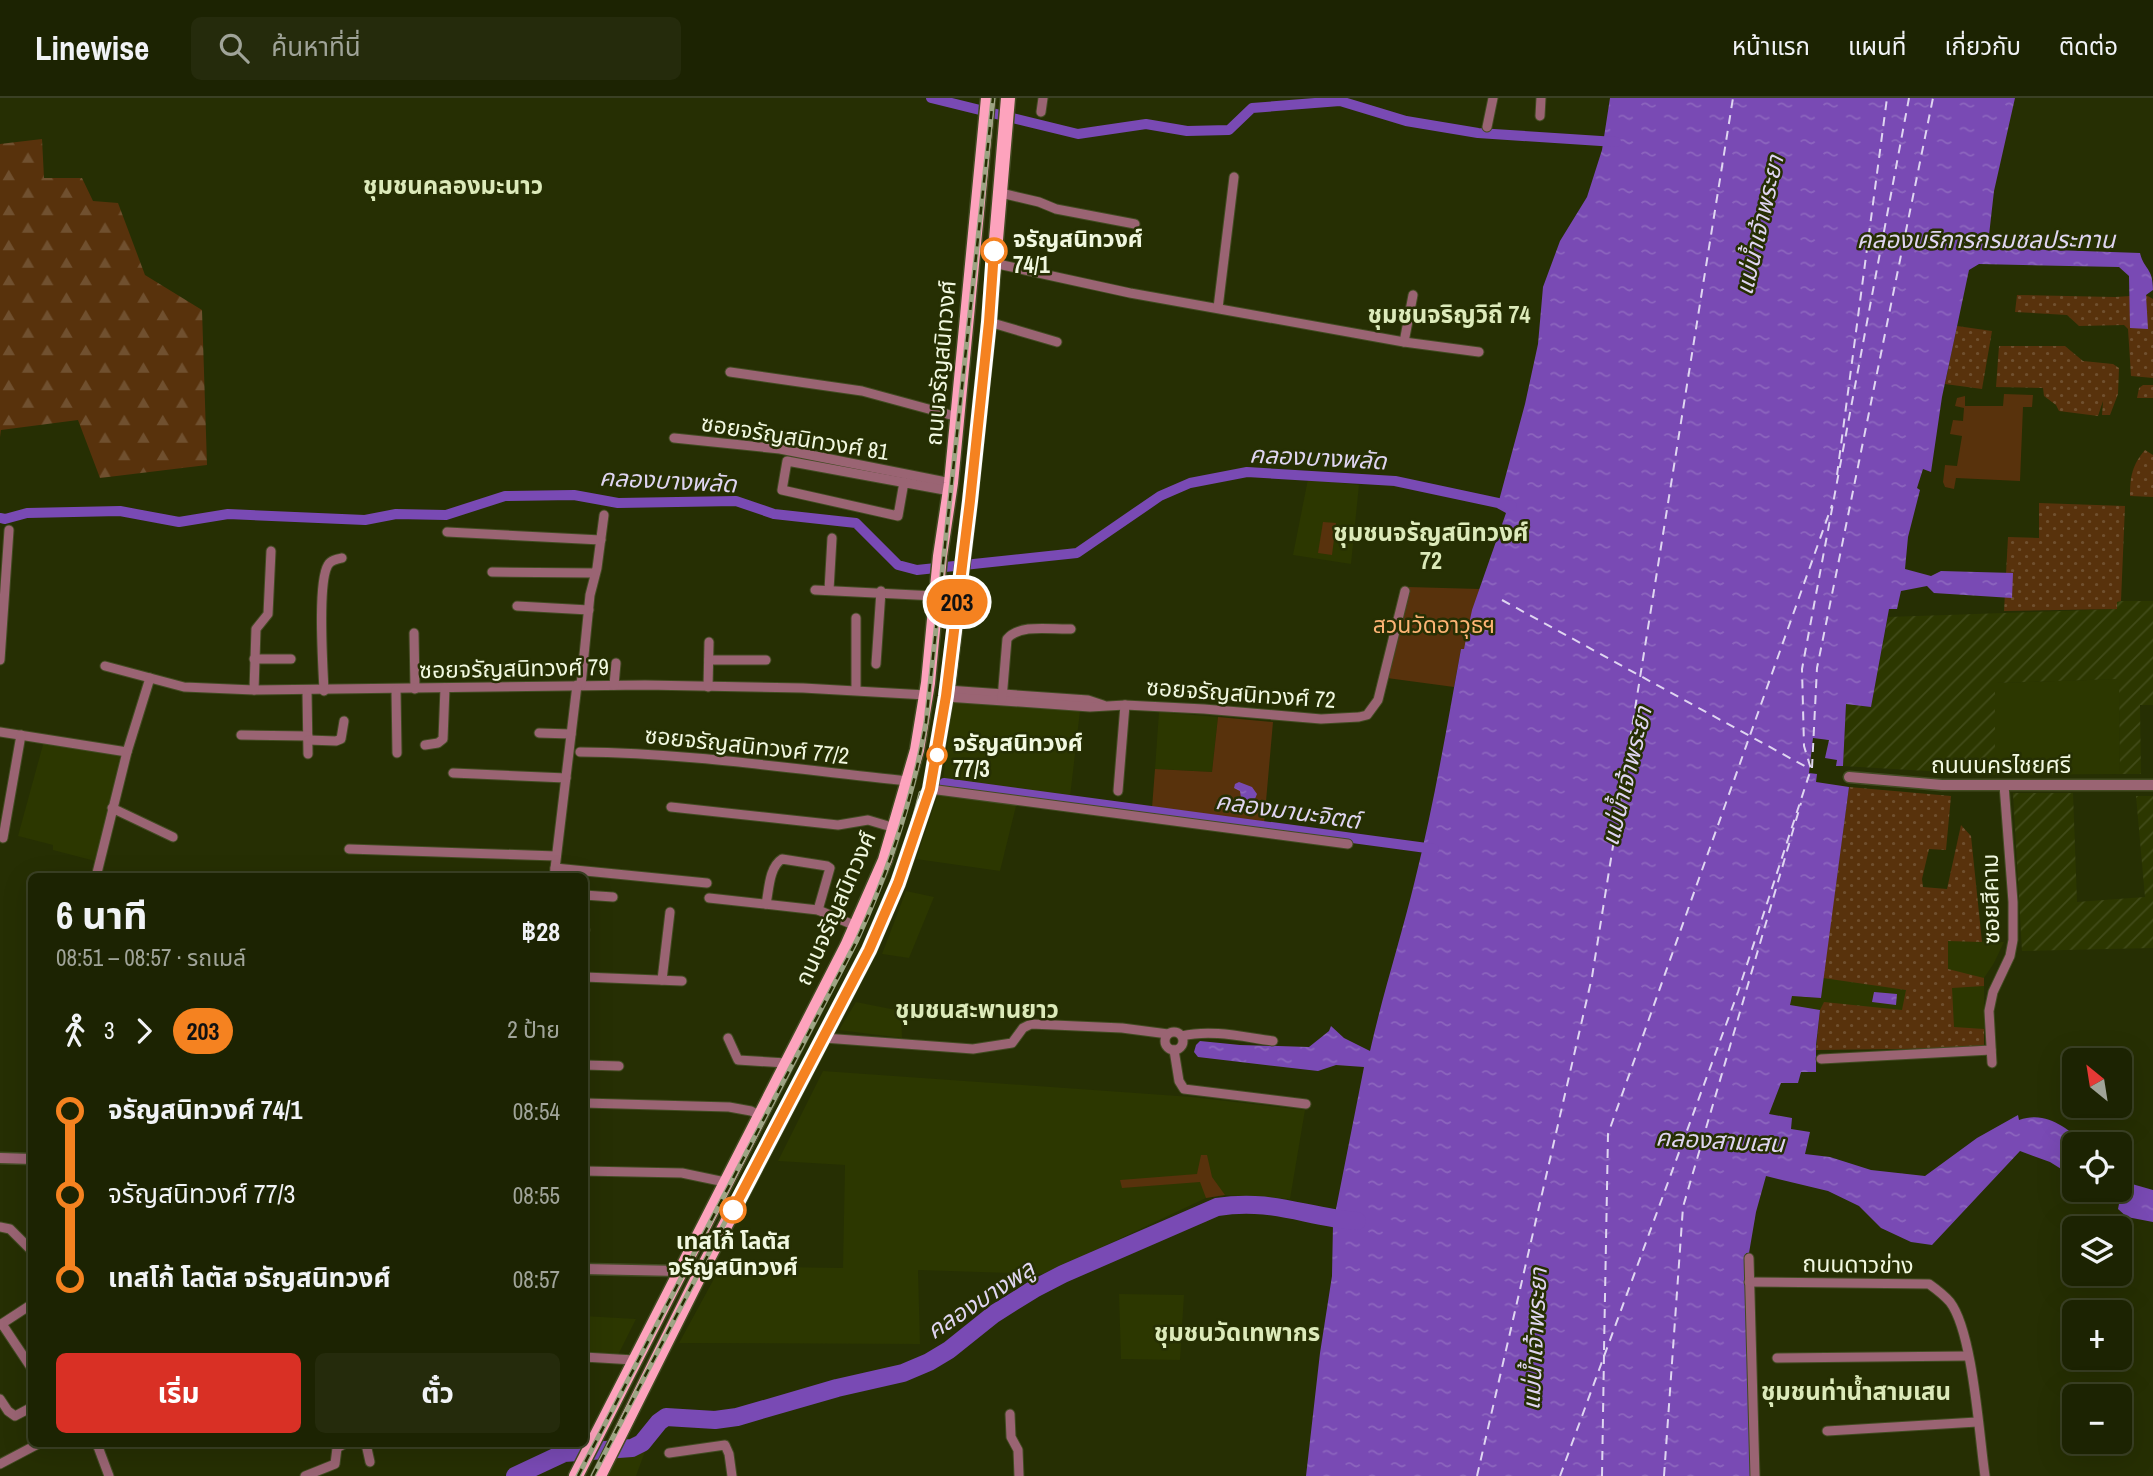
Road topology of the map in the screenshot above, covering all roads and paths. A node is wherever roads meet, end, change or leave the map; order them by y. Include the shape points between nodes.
1 (1043, 98) edge
2 (1493, 98) edge
3 (1541, 98) edge
4 (987, 108) edge
5 (1006, 110) edge
6 (1041, 112) dead end
7 (1541, 116) dead end
8 (1487, 127) dead end
9 (1234, 177) dead end
10 (1001, 193) junction
11 (1135, 224) dead end
12 (993, 264) junction
13 (1413, 295) dead end
14 (1218, 308) junction
15 (989, 322) junction
16 (1057, 342) dead end
17 (1404, 342) junction
18 (1479, 352) dead end
19 (730, 372) dead end
20 (962, 380) junction
21 (982, 383) junction
22 (958, 417) junction
23 (674, 438) dead end
24 (904, 482) junction
25 (950, 487) junction
26 (604, 515) dead end
27 (9, 530) dead end
28 (447, 532) dead end
29 (832, 538) dead end
30 (601, 540) junction
31 (271, 551) dead end
32 (342, 558) dead end
33 (492, 572) dead end
34 (594, 576) junction
35 (815, 590) dead end
36 (829, 590) junction
37 (881, 591) junction
38 (1405, 591) dead end
39 (936, 596) junction
40 (517, 606) dead end
41 (589, 610) junction
42 (856, 618) dead end
43 (1071, 629) dead end
44 (414, 633) dead end
45 (709, 642) dead end
46 (254, 659) junction
47 (291, 659) dead end
48 (0, 660) edge
49 (709, 660) junction
50 (766, 660) dead end
51 (616, 663) dead end
52 (876, 664) dead end
53 (105, 666) dead end
54 (150, 678) junction
55 (579, 685) junction
56 (614, 685) junction
57 (708, 687) junction
58 (445, 688) junction
59 (415, 689) junction
60 (396, 690) junction
61 (856, 690) junction
62 (254, 691) junction
63 (307, 691) junction
64 (324, 691) junction
65 (947, 693) junction
66 (926, 695) junction
67 (1003, 698) junction
68 (1125, 705) junction
69 (344, 721) dead end
70 (0, 732) edge
71 (539, 733) dead end
72 (571, 734) junction
73 (20, 735) junction
74 (241, 735) dead end
75 (308, 738) junction
76 (425, 745) dead end
77 (127, 752) junction
78 (580, 752) dead end
79 (397, 753) dead end
80 (307, 754) dead end
81 (453, 773) dead end
82 (1849, 777) dead end
83 (566, 778) junction
84 (909, 781) junction
85 (2004, 785) junction
86 (2153, 785) edge
87 (930, 789) junction
88 (1118, 791) dead end
89 (671, 807) dead end
90 (113, 808) junction
91 (3, 815) edge
92 (895, 828) junction
93 (173, 837) dead end
94 (3, 838) dead end
95 (1348, 844) dead end
96 (349, 849) dead end
97 (556, 856) junction
98 (97, 873) edge
99 (554, 873) edge
100 (588, 875) edge
101 (707, 883) dead end
102 (588, 895) edge
103 (613, 897) dead end
104 (709, 898) dead end
105 (766, 904) junction
106 (818, 910) junction
107 (670, 912) dead end
108 (856, 926) junction
109 (588, 977) edge
110 (662, 980) junction
111 (682, 981) dead end
112 (1168, 1034) junction
113 (1182, 1036) junction
114 (728, 1038) dead end
115 (824, 1038) junction
116 (1273, 1041) dead end
117 (1174, 1050) junction
118 (1991, 1050) junction
119 (1821, 1059) dead end
120 (786, 1063) junction
121 (1992, 1063) dead end
122 (588, 1065) edge
123 (620, 1066) dead end
124 (588, 1104) edge
125 (1306, 1104) dead end
126 (759, 1115) junction
127 (0, 1158) edge
128 (28, 1159) edge
129 (588, 1171) edge
130 (724, 1182) junction
131 (0, 1227) edge
132 (28, 1247) edge
133 (1749, 1258) dead end
134 (588, 1269) edge
135 (679, 1271) junction
136 (1749, 1282) junction
137 (28, 1307) edge
138 (1, 1324) edge
139 (1968, 1356) junction
140 (588, 1357) edge
141 (1777, 1358) dead end
142 (634, 1360) junction
143 (28, 1363) edge
144 (0, 1399) edge
145 (28, 1409) edge
146 (1010, 1413) dead end
147 (1977, 1422) junction
148 (1827, 1431) dead end
149 (33, 1447) edge
150 (98, 1447) edge
151 (339, 1447) edge
152 (367, 1447) edge
153 (668, 1453) dead end
154 (370, 1462) dead end
155 (0, 1465) edge
156 (109, 1476) edge
157 (305, 1476) edge
158 (576, 1476) edge
159 (599, 1476) edge
160 (732, 1476) edge
161 (1019, 1476) edge
162 (1755, 1476) edge
163 (1985, 1476) edge

1 - 6 street
2 - 8 street
3 - 7 street
4 - 20 main road, ถนนจรัญสนิทวงศ์
5 - 10 main road, ถนนจรัญสนิทวงศ์
9 - 14 street
10 - 11 street
10 - 12 main road, ถนนจรัญสนิทวงศ์
12 - 14 street
12 - 15 main road, ถนนจรัญสนิทวงศ์
13 - 17 street
14 - 17 street
15 - 16 street
15 - 21 main road, ถนนจรัญสนิทวงศ์
17 - 18 street
19 - 22 street via 862,391
20 - 21 main road
20 - 22 main road, ถนนจรัญสนิทวงศ์
21 - 65 main road, ถนนจรัญสนิทวงศ์
22 - 25 main road, ถนนจรัญสนิทวงศ์
23 - 25 street, ซอยจรัญสนิทวงศ์ 81 via 780,449
24 - 24 street via 787,461 782,490 898,516
24 - 25 street
25 - 39 main road, ถนนจรัญสนิทวงศ์
26 - 30 street
27 - 48 street
28 - 30 street
29 - 36 street
30 - 34 street
31 - 46 street via 268,614 256,629
32 - 64 street via 327,567 324,583
33 - 34 street
34 - 41 street
35 - 36 street
36 - 37 street
37 - 39 street
37 - 52 street
38 - 68 street, ซอยจรัญสนิทวงศ์ 72 via 1382,688 1367,715 1321,719
39 - 66 main road, ถนนจรัญสนิทวงศ์
40 - 41 street
41 - 55 street
42 - 61 street
43 - 67 street via 1025,630 1007,639
44 - 59 street
45 - 49 street
46 - 47 street
46 - 62 street
49 - 50 street
49 - 57 street
51 - 56 street
53 - 54 street, ซอยจรัญสนิทวงศ์ 79
54 - 62 street, ซอยจรัญสนิทวงศ์ 79 via 196,688
54 - 77 street
55 - 56 street, ซอยจรัญสนิทวงศ์ 79
55 - 58 street, ซอยจรัญสนิทวงศ์ 79
55 - 72 street
56 - 57 street, ซอยจรัญสนิทวงศ์ 79
57 - 61 street, ซอยจรัญสนิทวงศ์ 79
58 - 59 street, ซอยจรัญสนิทวงศ์ 79
58 - 76 street via 443,739
59 - 60 street, ซอยจรัญสนิทวงศ์ 79
60 - 64 street, ซอยจรัญสนิทวงศ์ 79
60 - 79 street
61 - 66 street, ซอยจรัญสนิทวงศ์ 79
62 - 63 street, ซอยจรัญสนิทวงศ์ 79
63 - 64 street, ซอยจรัญสนิทวงศ์ 79
63 - 75 street
65 - 67 street, ซอยจรัญสนิทวงศ์ 72
65 - 87 main road, ถนนจรัญสนิทวงศ์
66 - 84 main road, ถนนจรัญสนิทวงศ์
67 - 68 street, ซอยจรัญสนิทวงศ์ 72 via 1090,708
68 - 88 street
69 - 75 street via 341,739
70 - 73 street
71 - 72 street
72 - 83 street
73 - 77 street
73 - 91 street
74 - 75 street
75 - 80 street
77 - 90 street
78 - 84 street, ซอยจรัญสนิทวงศ์ 77/2 via 687,756
81 - 83 street
82 - 85 street, ถนนนครไชยศรี via 1912,784
83 - 97 street
84 - 92 main road, ถนนจรัญสนิทวงศ์
85 - 86 street, ถนนนครไชยศรี
85 - 118 street, ซอยสีคาม via 2013,940 1989,1010
87 - 95 street
87 - 115 main road, ถนนจรัญสนิทวงศ์ via 888,906
89 - 92 street via 838,825 868,820
90 - 93 street
90 - 98 street
91 - 94 street
92 - 108 main road, ถนนจรัญสนิทวงศ์
96 - 97 street
97 - 99 street
100 - 101 street
102 - 103 street
104 - 105 street
105 - 106 street
105 - 106 street via 774,869 782,859 830,868
106 - 108 street
107 - 110 street
108 - 120 main road, ถนนจรัญสนิทวงศ์
109 - 110 street
110 - 111 street
112 - 113 street
112 - 115 street via 1031,1024 1012,1043 973,1049
112 - 117 street via 1166,1044
113 - 116 street via 1212,1032
113 - 117 street via 1183,1044
114 - 120 street via 738,1060
115 - 159 main road, ถนนจรัญสนิทวงศ์
117 - 125 street via 1178,1081 1184,1089
118 - 119 street
118 - 121 street, ซอยสีคาม
120 - 126 main road, ถนนจรัญสนิทวงศ์
122 - 123 street
124 - 126 street via 729,1107
126 - 130 main road, ถนนจรัญสนิทวงศ์
127 - 128 street
129 - 130 street via 682,1173
130 - 135 main road, ถนนจรัญสนิทวงศ์
131 - 132 street via 9,1229
133 - 136 street
134 - 135 street
135 - 142 main road, ถนนจรัญสนิทวงศ์
136 - 139 street, ถนนดาวข่าง via 1929,1284 1956,1312
136 - 162 street
137 - 138 street
138 - 143 street
139 - 141 street
139 - 147 street, ถนนดาวข่าง
140 - 142 street
142 - 158 main road, ถนนจรัญสนิทวงศ์
144 - 145 street via 15,1416
146 - 161 street
147 - 148 street
147 - 163 street, ถนนดาวข่าง
149 - 155 street
150 - 156 street
151 - 157 street via 335,1464
152 - 154 street
153 - 160 street via 725,1445

